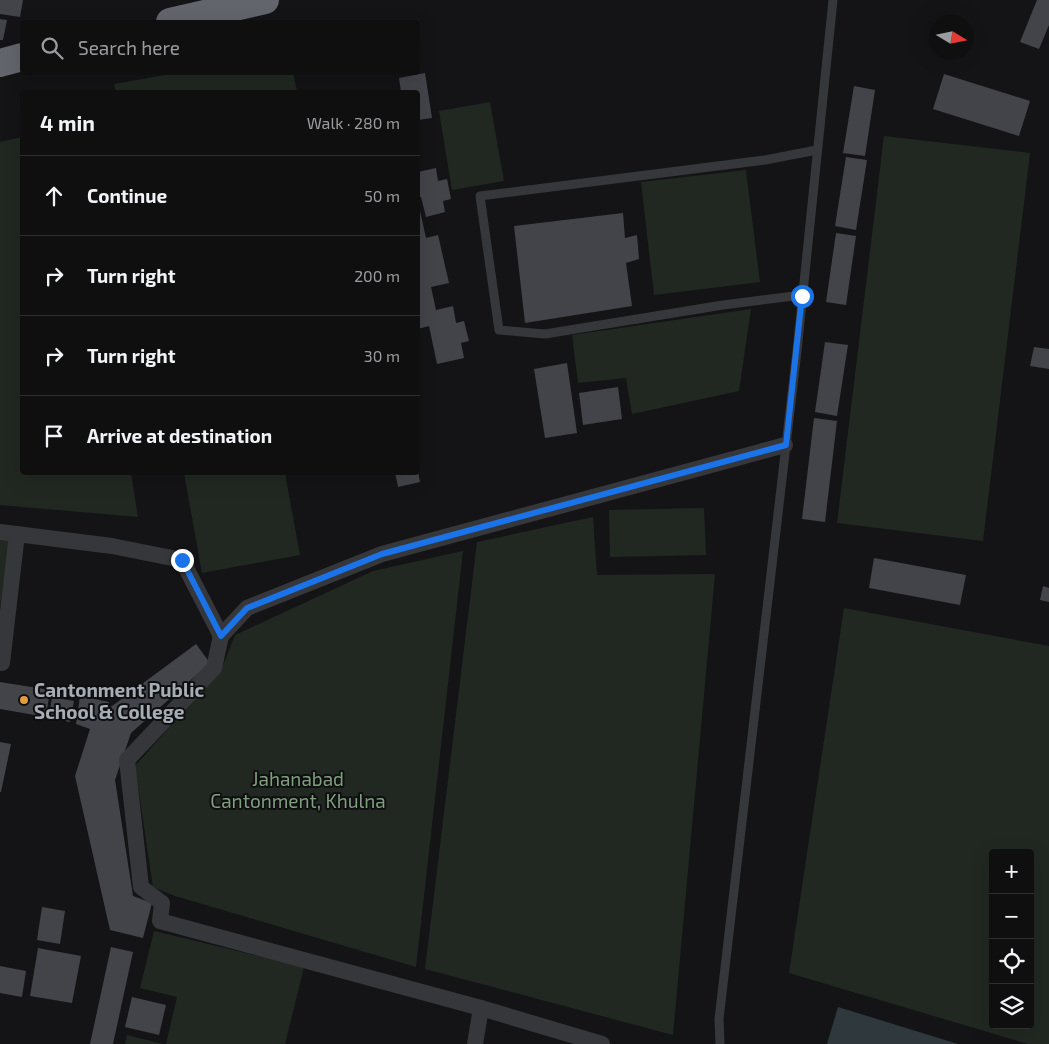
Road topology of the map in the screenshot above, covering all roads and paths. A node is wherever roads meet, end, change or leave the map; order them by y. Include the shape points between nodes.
1 (265, 0) edge
2 (833, 0) edge
3 (179, 20) edge
4 (20, 58) edge
5 (0, 63) edge
6 (817, 150) junction
7 (802, 296) junction
8 (786, 445) junction
9 (0, 532) edge
10 (17, 534) junction
11 (221, 636) junction
12 (2, 663) dead end
13 (481, 1008) junction
14 (475, 1044) edge
15 (602, 1044) edge
16 (720, 1044) edge

1 - 3 highway
2 - 6 lane
4 - 5 highway
6 - 7 lane
6 - 7 lane via 755,161 480,196 499,330 545,334 723,305
7 - 8 lane
8 - 11 street via 382,554 247,608
8 - 16 lane via 718,1019
9 - 10 street
10 - 11 street via 112,546 182,560
10 - 12 street
11 - 13 street via 214,668 127,760 141,887 162,903 160,921
13 - 14 street
13 - 15 street

